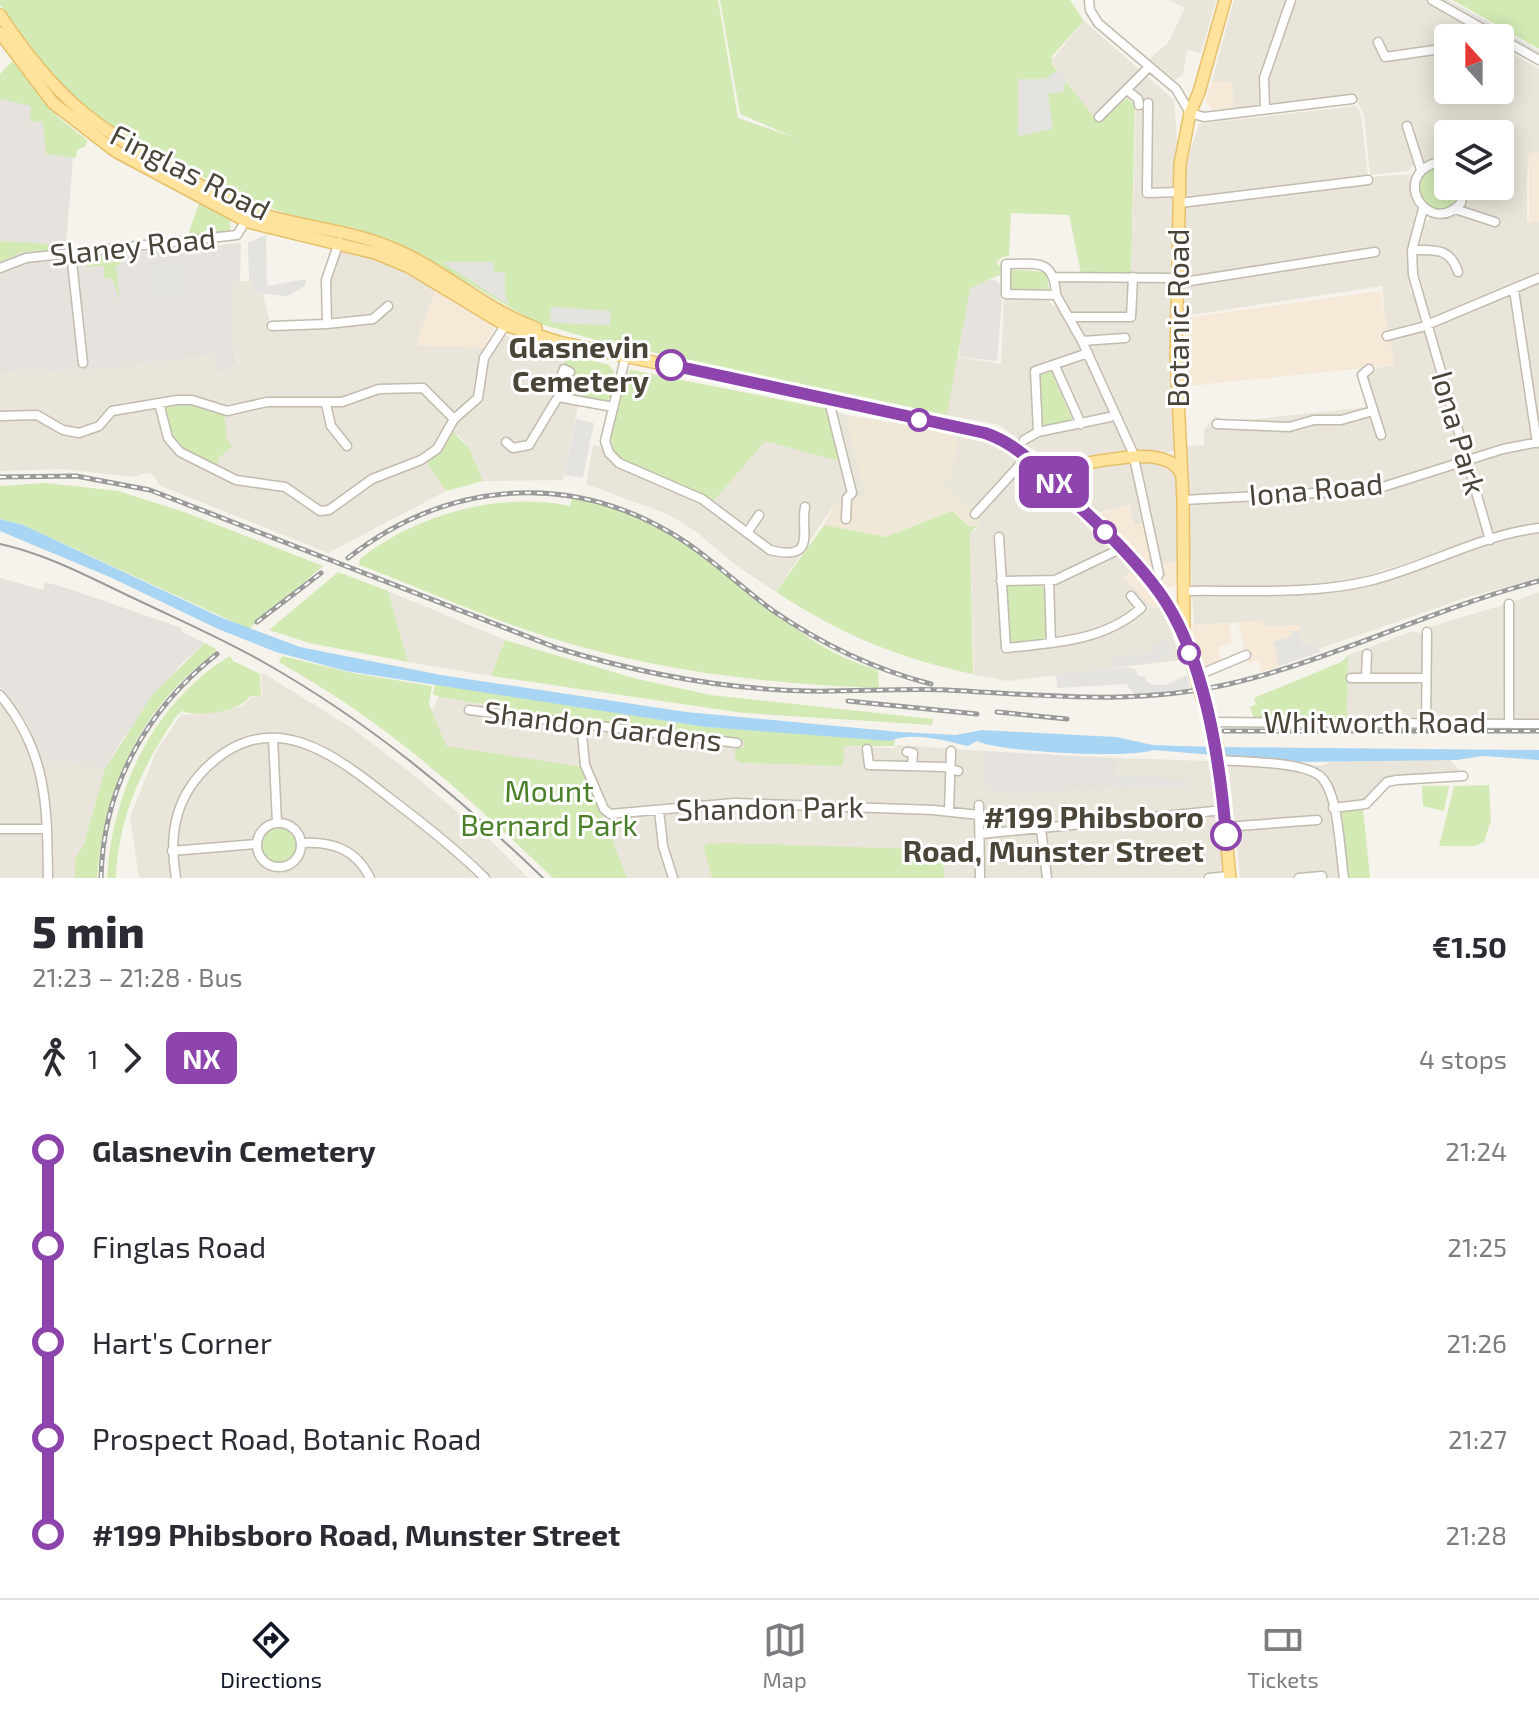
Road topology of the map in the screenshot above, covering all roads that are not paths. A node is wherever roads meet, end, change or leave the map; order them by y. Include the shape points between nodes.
1 (1089, 0) edge
2 (1225, 0) edge
3 (1291, 0) edge
4 (1432, 0) edge
5 (0, 15) edge
6 (1471, 22) joint
7 (1475, 24) edge
8 (0, 33) edge
9 (1378, 42) dead end
10 (1514, 47) edge
11 (1434, 50) edge
12 (1539, 60) edge
13 (1149, 67) junction
14 (1127, 90) junction
15 (1352, 99) dead end
16 (1265, 109) junction
17 (1190, 113) junction
18 (1099, 117) dead end
19 (1407, 126) dead end
20 (1434, 164) edge
21 (1421, 170) junction
22 (1368, 180) dead end
23 (1179, 198) junction
24 (1462, 200) edge
25 (1423, 209) junction
26 (1455, 209) junction
27 (250, 216) junction
28 (1495, 222) dead end
29 (340, 238) junction
30 (1412, 250) junction
31 (1375, 252) dead end
32 (71, 253) junction
33 (0, 268) edge
34 (1458, 272) dead end
35 (1055, 277) junction
36 (1133, 277) junction
37 (1539, 278) edge
38 (1179, 280) junction
39 (1514, 290) junction
40 (1056, 295) junction
41 (388, 306) dead end
42 (1069, 317) junction
43 (508, 321) junction
44 (327, 324) junction
45 (1427, 325) junction
46 (272, 326) dead end
47 (1387, 336) dead end
48 (1125, 338) dead end
49 (1082, 341) junction
50 (1088, 353) junction
51 (626, 355) junction
52 (83, 363) dead end
53 (1055, 366) junction
54 (1369, 369) dead end
55 (570, 372) dead end
56 (563, 397) junction
57 (829, 401) junction
58 (159, 403) junction
59 (326, 404) junction
60 (613, 407) junction
61 (1373, 411) junction
62 (0, 416) edge
63 (1110, 417) dead end
64 (454, 419) junction
65 (1081, 424) junction
66 (1217, 424) dead end
67 (1038, 432) junction
68 (1381, 435) dead end
69 (1024, 440) dead end
70 (506, 442) dead end
71 (1538, 442) edge
72 (1179, 444) junction
73 (347, 446) dead end
74 (1027, 457) junction
75 (1135, 457) junction
76 (1163, 458) junction
77 (1466, 461) junction
78 (1038, 467) junction
79 (1071, 467) junction
80 (1182, 476) junction
81 (1060, 489) junction
82 (1183, 500) junction
83 (805, 507) dead end
84 (975, 514) dead end
85 (759, 515) dead end
86 (846, 519) dead end
87 (1539, 528) edge
88 (747, 533) junction
89 (999, 537) dead end
90 (1490, 540) junction
91 (1120, 549) junction
92 (1001, 581) junction
93 (1049, 581) junction
94 (1156, 588) junction
95 (1184, 591) junction
96 (1131, 596) dead end
97 (1509, 604) dead end
98 (1427, 632) dead end
99 (1184, 633) junction
100 (1051, 643) junction
101 (1367, 654) dead end
102 (1246, 655) dead end
103 (1351, 678) dead end
104 (1366, 678) junction
105 (1426, 678) junction
106 (1199, 687) junction
107 (0, 695) edge
108 (469, 710) dead end
109 (1210, 722) junction
110 (581, 724) junction
111 (1426, 724) junction
112 (1509, 724) junction
113 (1539, 724) edge
114 (273, 738) junction
115 (737, 743) dead end
116 (867, 749) dead end
117 (951, 751) dead end
118 (907, 752) dead end
119 (1219, 760) junction
120 (912, 766) junction
121 (954, 770) junction
122 (1463, 776) dead end
123 (979, 805) dead end
124 (1333, 808) junction
125 (659, 810) junction
126 (1224, 810) junction
127 (949, 811) junction
128 (979, 815) junction
129 (1317, 820) dead end
130 (277, 823) junction
131 (1225, 827) junction
132 (0, 829) edge
133 (47, 829) junction
134 (1041, 829) junction
135 (980, 834) junction
136 (301, 843) junction
137 (257, 844) junction
138 (172, 851) junction
139 (280, 867) junction
140 (1322, 876) dead end
141 (1230, 877) edge
142 (48, 878) edge
143 (176, 878) edge
144 (280, 878) edge
145 (370, 878) edge
146 (485, 878) edge
147 (673, 878) edge
148 (980, 878) edge
149 (1047, 878) edge
150 (1209, 878) edge
151 (1299, 878) edge
152 (1344, 878) edge

1 - 13 street via 1098,23
2 - 17 main road, Botanic Road
3 - 16 street via 1264,78
4 - 6 street
5 - 27 main road, Finglas Road via 53,87 96,125
6 - 7 street
8 - 27 main road, Finglas Road via 39,87 96,139
9 - 11 street via 1385,57
10 - 12 street
13 - 14 street
13 - 17 street via 1176,89
14 - 18 street
14 - 23 street, Botanic Road via 1143,104 1147,193
15 - 16 street
16 - 17 street via 1204,117
17 - 23 main road, Botanic Road
19 - 21 street
20 - 21 street
21 - 25 street via 1413,189
22 - 23 street
23 - 38 main road, Botanic Road
24 - 26 street
25 - 26 street via 1440,215
25 - 30 street
26 - 28 street
27 - 29 main road, Finglas Road
27 - 32 street, Slaney Road via 237,235 225,238
29 - 43 main road, Finglas Road via 381,243 426,264
29 - 44 street via 326,280
30 - 34 street via 1447,253
30 - 45 street, Iona Park
31 - 38 street
32 - 33 street, Slaney Road via 26,258
32 - 52 street
35 - 36 street
35 - 40 street
35 - 40 street via 1040,264 1006,264 1006,294
36 - 38 street
36 - 42 street via 1131,317
37 - 39 street
38 - 72 main road, Botanic Road
39 - 45 street
39 - 71 street
40 - 42 street
41 - 44 street via 373,319
42 - 49 street
43 - 51 main road, Finglas Road
43 - 64 street via 484,358 478,398
44 - 46 street
45 - 47 street
45 - 77 street, Iona Park
48 - 49 street
49 - 50 street
50 - 53 street
50 - 75 street
51 - 57 main road, Finglas Road
51 - 60 street
53 - 65 street
53 - 67 street via 1033,374
54 - 61 street via 1362,375
55 - 56 street via 564,369 561,376
56 - 60 street
56 - 70 street via 553,399 529,445 513,448
57 - 74 main road, Finglas Road via 985,433
57 - 86 street via 852,493
58 - 59 street via 192,400 227,411 267,402
58 - 62 street via 112,411 99,426 79,433 37,415
58 - 64 street via 168,438 180,452 236,480 285,487 320,511 372,479 428,456
59 - 64 street via 379,389 416,387
59 - 73 street via 331,426
60 - 88 street via 605,441 614,458 692,493
61 - 66 street via 1289,427
61 - 68 street
63 - 65 street
65 - 67 street
67 - 69 street
71 - 77 street, Iona Road
72 - 76 main road, Botanic Road
72 - 80 main road, Botanic Road
74 - 78 main road, Finglas Road
74 - 84 street
75 - 76 main road
75 - 79 main road
75 - 94 street via 1159,574
76 - 80 main road
77 - 82 street, Iona Road via 1350,493
77 - 90 street, Iona Park
78 - 79 main road
78 - 81 main road, Finglas Road
79 - 81 main road via 1061,478
80 - 82 main road, Botanic Road
81 - 91 main road, Finglas Road
82 - 95 main road, Botanic Road
83 - 88 street via 807,540 801,547 770,550
85 - 88 street
87 - 90 street
89 - 92 street
90 - 95 street via 1367,581
91 - 93 street
91 - 94 main road, Finglas Road
92 - 93 street
92 - 100 street via 1004,647
93 - 100 street
94 - 95 main road
94 - 99 main road, Finglas Road
95 - 99 main road, Botanic Road
96 - 100 street via 1141,608 1117,627
97 - 112 street
98 - 105 street
99 - 106 main road
101 - 104 street
102 - 106 street
103 - 104 street
104 - 105 street
105 - 111 street
106 - 109 main road
107 - 133 street via 32,745 46,790
108 - 110 street, Shandon Gardens
109 - 111 street, Whitworth Road
109 - 119 main road
110 - 115 street, Shandon Gardens
110 - 125 street, Shandon Park via 585,765 607,812
111 - 112 street, Whitworth Road
112 - 113 street, Whitworth Road
114 - 130 street
114 - 138 street via 231,749 197,778 179,807
114 - 146 street via 300,740 331,753
116 - 120 street via 869,765
117 - 121 street
118 - 120 street via 913,753
119 - 124 street via 1317,773 1327,785
119 - 126 main road
120 - 121 street
121 - 127 street
122 - 124 street via 1387,782 1366,804
123 - 128 street
124 - 152 street
125 - 127 street, Shandon Park via 734,803
125 - 147 street
126 - 131 main road
126 - 134 street
127 - 128 street, Shandon Park
128 - 135 street
129 - 131 street
130 - 136 street via 291,827
130 - 137 street via 262,832
131 - 141 main road
132 - 133 street
133 - 142 street
134 - 135 street
134 - 149 street
135 - 148 street
136 - 139 street via 298,857
136 - 145 street via 341,847
137 - 138 street
137 - 139 street via 261,858
138 - 143 street
139 - 144 street
140 - 151 street
141 - 150 street

